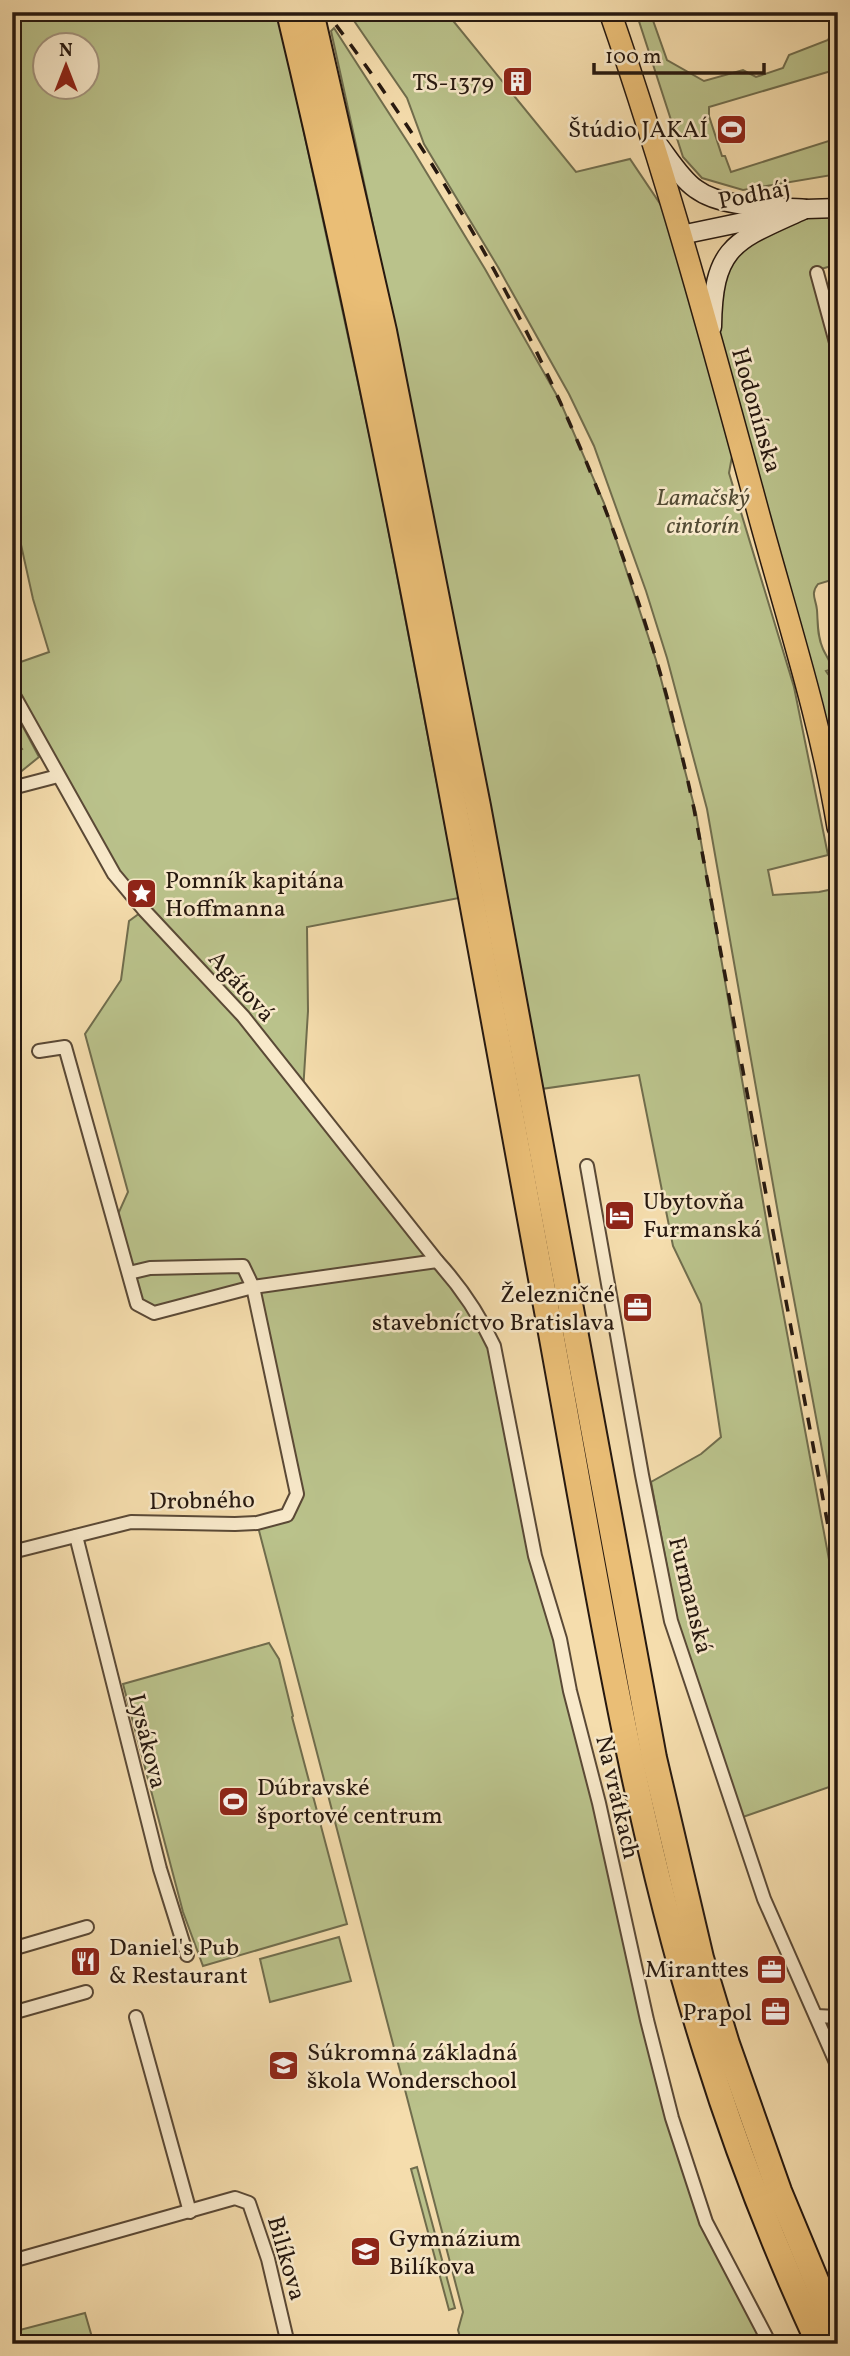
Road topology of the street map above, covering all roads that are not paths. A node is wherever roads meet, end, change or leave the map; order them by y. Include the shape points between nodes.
1 (289, 12) edge
2 (610, 12) edge
3 (313, 20) edge
4 (650, 135) junction
5 (838, 208) edge
6 (806, 209) junction
7 (681, 235) junction
8 (817, 273) dead end
9 (363, 286) junction
10 (373, 334) junction
11 (712, 343) junction
12 (838, 350) edge
13 (12, 692) edge
14 (58, 776) junction
15 (12, 788) edge
16 (838, 827) edge
17 (38, 1051) dead end
18 (587, 1166) dead end
19 (437, 1261) junction
20 (129, 1273) junction
21 (253, 1287) junction
22 (76, 1536) junction
23 (12, 1552) edge
24 (88, 1927) dead end
25 (12, 1949) edge
26 (187, 1955) dead end
27 (86, 1992) dead end
28 (12, 2013) edge
29 (816, 2016) junction
30 (838, 2017) edge
31 (136, 2018) dead end
32 (838, 2067) edge
33 (190, 2211) junction
34 (12, 2260) edge
35 (838, 2333) edge
36 (288, 2344) edge
37 (770, 2344) edge
38 (819, 2344) edge

1 - 9 highway
2 - 4 main road, Hodonínska
3 - 9 highway
4 - 6 street via 691,185 708,196 725,202
4 - 7 main road, Hodonínska
5 - 6 street, Podháj
6 - 7 street, Podháj
6 - 11 street via 744,237 728,254 714,289
7 - 11 main road, Hodonínska
8 - 12 street
9 - 10 highway
10 - 35 highway via 478,806 654,1758 727,2044 779,2191
10 - 38 highway via 458,824 643,1813 705,2050 758,2200
11 - 16 main road, Hodonínska via 814,715
13 - 14 street, Agátová
14 - 15 street
14 - 19 street, Agátová via 114,874 243,1016
17 - 20 street via 65,1047
18 - 29 street, Furmanská via 671,1621 764,1899
19 - 21 street
19 - 37 street, Na vrátkach via 481,1318 494,1346 535,1556 561,1639 672,2118 706,2222
20 - 21 street via 150,1268 243,1266
20 - 21 street via 137,1304 154,1313
21 - 22 street, Drobného via 297,1494 287,1515 246,1524 131,1522
22 - 23 street, Drobného
22 - 26 street, Lysákova via 160,1869
24 - 25 street
27 - 28 street
29 - 30 street
29 - 32 street, Furmanská
31 - 33 street
33 - 34 street, Bilíkova
33 - 36 street, Bilíkova via 236,2198 249,2203

